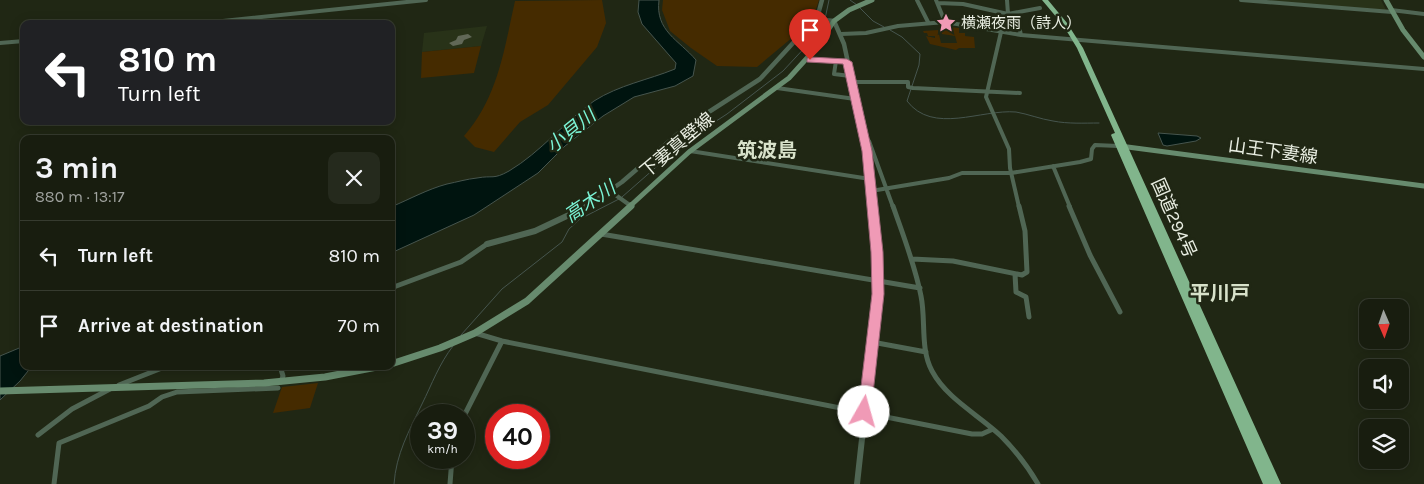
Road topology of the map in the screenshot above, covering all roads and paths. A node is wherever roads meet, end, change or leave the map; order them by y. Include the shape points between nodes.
1 (426, 0) edge
2 (822, 0) edge
3 (870, 0) edge
4 (917, 0) edge
5 (1007, 0) edge
6 (1040, 0) edge
7 (1045, 0) edge
8 (1240, 0) edge
9 (1386, 0) edge
10 (937, 2) edge
11 (1040, 8) dead end
12 (1391, 11) junction
13 (1008, 14) junction
14 (1016, 14) junction
15 (1424, 14) edge
16 (233, 20) edge
17 (834, 21) junction
18 (928, 22) junction
19 (945, 22) junction
20 (812, 26) junction
21 (999, 31) junction
22 (841, 34) junction
23 (1021, 35) junction
24 (1073, 39) junction
25 (20, 41) edge
26 (0, 43) edge
27 (1424, 57) edge
28 (808, 59) junction
29 (836, 61) junction
30 (847, 62) junction
31 (1424, 69) edge
32 (850, 79) junction
33 (777, 88) junction
34 (987, 93) junction
35 (1020, 93) dead end
36 (855, 99) junction
37 (864, 140) junction
38 (1121, 146) junction
39 (690, 151) junction
40 (1053, 166) junction
41 (1011, 172) junction
42 (870, 178) junction
43 (1424, 186) edge
44 (888, 188) junction
45 (871, 191) junction
46 (613, 193) junction
47 (629, 204) junction
48 (601, 234) junction
49 (488, 244) joint
50 (912, 259) junction
51 (1015, 274) junction
52 (878, 280) junction
53 (395, 287) edge
54 (920, 288) junction
55 (1120, 312) dead end
56 (1029, 316) dead end
57 (473, 334) junction
58 (502, 341) junction
59 (872, 342) junction
60 (926, 352) junction
61 (395, 363) edge
62 (157, 370) edge
63 (281, 370) edge
64 (361, 370) edge
65 (280, 385) junction
66 (112, 388) junction
67 (0, 391) edge
68 (470, 404) edge
69 (864, 412) junction
70 (992, 428) junction
71 (38, 435) dead end
72 (451, 469) edge
73 (54, 484) edge
74 (450, 484) edge
75 (857, 484) edge
76 (1038, 484) edge
77 (1268, 484) edge
78 (1276, 484) edge

1 - 16 street
2 - 20 street via 819,11 807,21
3 - 17 main road, 下妻真壁線
4 - 18 street
5 - 13 street
6 - 24 highway, 国道294号
7 - 24 highway, 国道294号
8 - 12 street
9 - 12 main road
10 - 13 street
10 - 19 street
11 - 14 street
12 - 15 street
12 - 27 main road
13 - 14 street
13 - 21 street
14 - 23 street
17 - 20 street via 825,20
17 - 22 street
17 - 28 main road, 下妻真壁線
18 - 19 street
18 - 22 street via 861,34
19 - 21 street
20 - 46 street via 799,34 761,79 689,124
21 - 23 street
21 - 34 street
22 - 30 street
23 - 24 street
24 - 31 street
24 - 38 highway, 国道294号
25 - 26 street
28 - 29 street
28 - 33 main road, 下妻真壁線
29 - 30 street
29 - 32 street via 834,74
30 - 32 street
32 - 34 street via 908,82 911,88
32 - 36 street
33 - 36 street
33 - 39 main road, 下妻真壁線
34 - 35 street
34 - 41 street via 1009,149
36 - 37 street
37 - 42 street
37 - 44 street via 869,141
38 - 40 street via 1095,145 1091,159
38 - 43 main road, 山王下妻線
38 - 77 highway, 国道294号
38 - 78 highway, 国道294号
39 - 42 street
39 - 47 main road, 下妻真壁線
40 - 41 street
40 - 55 street via 1090,254
41 - 44 street via 962,173 942,180
41 - 51 street via 1021,206 1027,246 1027,272
42 - 45 street
44 - 45 street
44 - 50 street
45 - 52 street
46 - 47 street
46 - 49 street via 533,230
47 - 48 main road, 下妻真壁線
48 - 52 street
48 - 57 main road, 下妻真壁線 via 527,301
49 - 53 street via 461,262
50 - 51 street via 952,261
50 - 54 street
51 - 56 street via 1016,292 1026,297
52 - 54 street
52 - 59 street
54 - 60 street
57 - 58 street
57 - 61 main road, 下妻真壁線
58 - 68 street
58 - 69 street
59 - 60 street
59 - 69 street
60 - 70 street via 932,371 945,387
62 - 66 street
63 - 65 street
64 - 65 main road
65 - 66 main road
65 - 73 street via 166,395 149,406 59,443
66 - 67 main road
66 - 71 street via 63,414
69 - 70 street via 972,434 982,434
69 - 75 street
70 - 76 street via 1030,470
72 - 74 street

